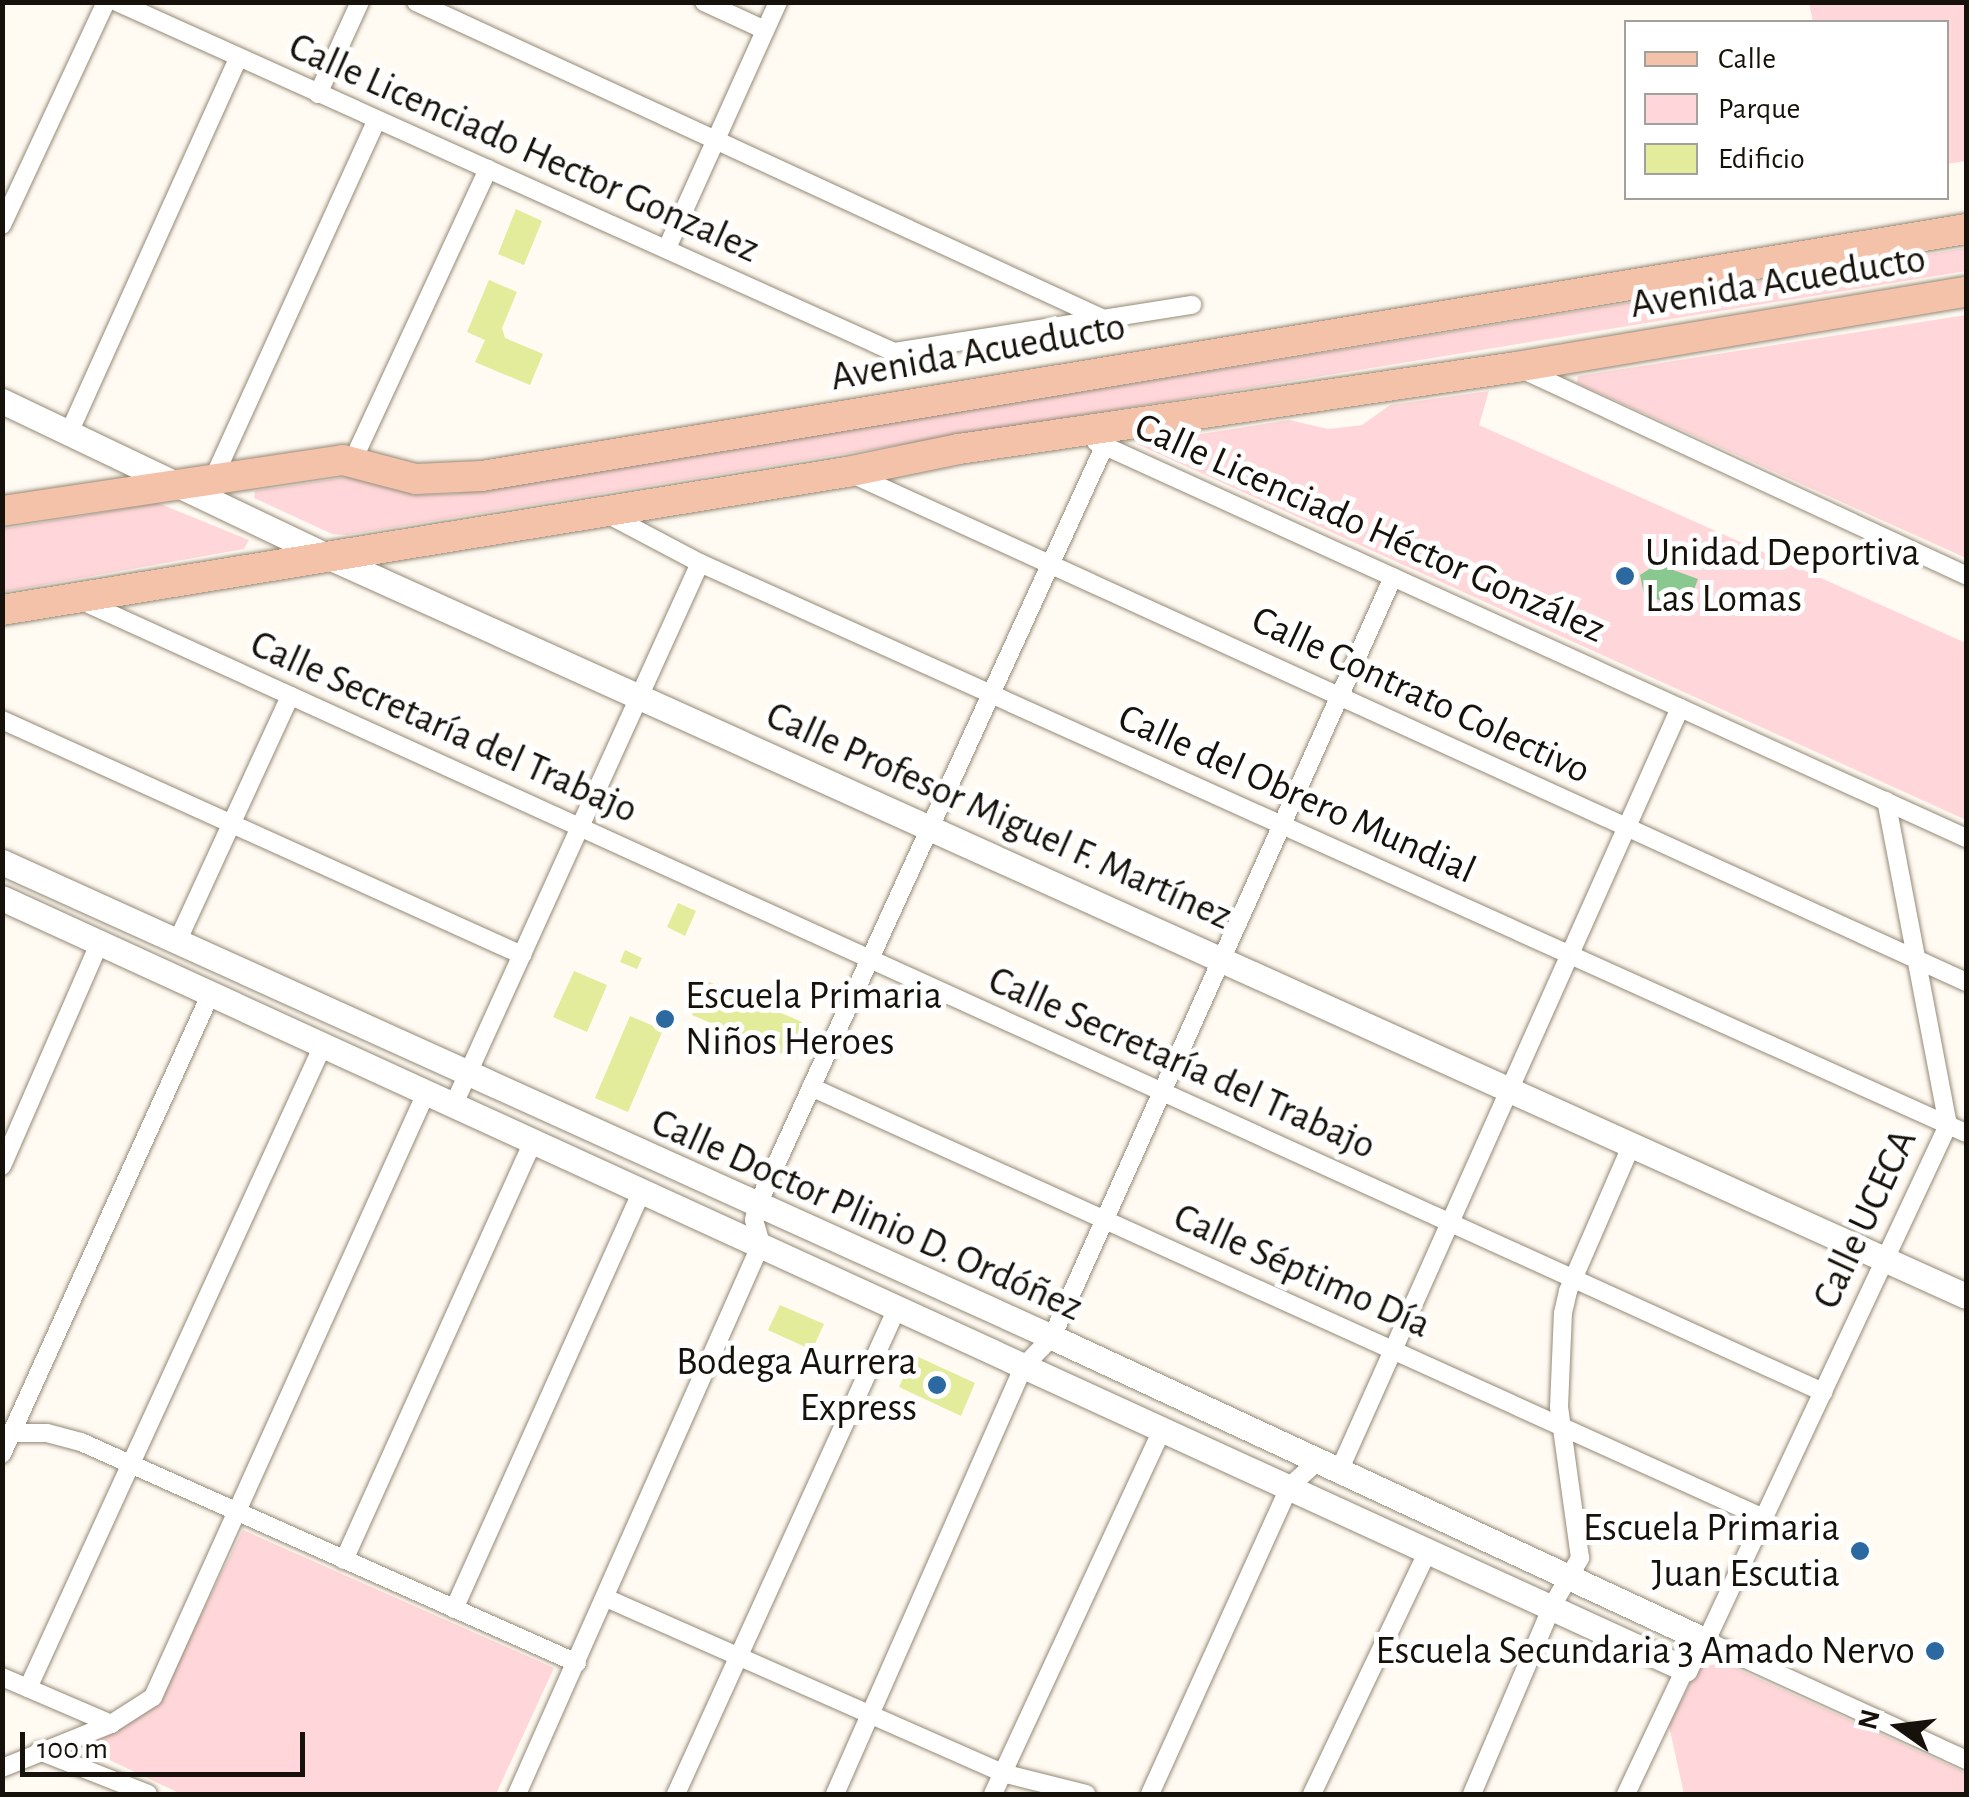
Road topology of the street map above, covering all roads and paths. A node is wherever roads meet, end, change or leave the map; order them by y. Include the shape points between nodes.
1 (106, 2) edge
2 (117, 2) edge
3 (360, 2) edge
4 (416, 2) edge
5 (704, 2) edge
6 (778, 2) edge
7 (765, 30) junction
8 (238, 59) junction
9 (318, 94) junction
10 (377, 120) junction
11 (716, 138) junction
12 (488, 169) junction
13 (2, 225) edge
14 (1966, 229) edge
15 (667, 248) junction
16 (1966, 292) edge
17 (1192, 305) dead end
18 (1106, 320) junction
19 (1516, 367) junction
20 (2, 401) edge
21 (68, 434) junction
22 (1109, 436) junction
23 (354, 460) junction
24 (847, 472) junction
25 (214, 476) junction
26 (175, 483) junction
27 (2, 511) edge
28 (602, 512) junction
29 (327, 556) junction
30 (700, 563) junction
31 (1050, 564) junction
32 (1966, 575) edge
33 (1393, 577) junction
34 (75, 598) junction
35 (2, 610) edge
36 (640, 694) junction
37 (991, 694) junction
38 (290, 696) junction
39 (1340, 696) junction
40 (1680, 708) junction
41 (2, 720) edge
42 (1886, 801) junction
43 (232, 823) junction
44 (1281, 825) junction
45 (930, 826) junction
46 (1627, 827) junction
47 (580, 828) junction
48 (1966, 838) edge
49 (2, 862) edge
50 (2, 898) edge
51 (100, 942) junction
52 (177, 942) junction
53 (522, 955) junction
54 (1570, 955) junction
55 (1222, 958) junction
56 (1915, 958) junction
57 (870, 959) junction
58 (1966, 982) edge
59 (211, 993) junction
60 (323, 1045) junction
61 (468, 1074) junction
62 (811, 1087) junction
63 (1510, 1089) junction
64 (426, 1092) junction
65 (1162, 1092) junction
66 (454, 1104) junction
67 (1961, 1132) edge
68 (533, 1142) junction
69 (1632, 1144) junction
70 (630, 1150) junction
71 (2, 1166) edge
72 (616, 1180) junction
73 (642, 1191) junction
74 (756, 1206) junction
75 (1104, 1220) junction
76 (1450, 1223) junction
77 (761, 1244) junction
78 (1885, 1259) junction
79 (1574, 1279) junction
80 (1966, 1296) edge
81 (898, 1306) junction
82 (1052, 1337) junction
83 (1393, 1350) junction
84 (1024, 1366) junction
85 (1823, 1392) junction
86 (1562, 1426) junction
87 (1163, 1427) junction
88 (7, 1432) edge
89 (2, 1454) edge
90 (128, 1463) junction
91 (1328, 1466) junction
92 (1290, 1487) junction
93 (238, 1512) junction
94 (1764, 1518) junction
95 (1429, 1549) junction
96 (344, 1560) junction
97 (1571, 1577) junction
98 (606, 1598) junction
99 (1552, 1606) junction
100 (454, 1610) junction
101 (1703, 1640) junction
102 (741, 1656) junction
103 (577, 1663) junction
104 (1685, 1669) junction
105 (2, 1676) edge
106 (28, 1688) junction
107 (872, 1715) junction
108 (111, 1724) junction
109 (39, 1751) junction
110 (1966, 1760) edge
111 (2, 1768) edge
112 (1002, 1773) junction
113 (148, 1794) edge
114 (516, 1794) edge
115 (676, 1794) edge
116 (835, 1794) edge
117 (993, 1794) edge
118 (1086, 1794) edge
119 (1150, 1794) edge
120 (1312, 1794) edge
121 (1472, 1794) edge
122 (1626, 1794) edge

1 - 13 street
2 - 8 street, Calle Licenciado Hector Gonzalez
3 - 9 street
4 - 11 street
5 - 7 street
6 - 7 street
7 - 11 street
8 - 9 street, Calle Licenciado Hector Gonzalez
8 - 21 street
9 - 10 street, Calle Licenciado Hector Gonzalez
10 - 12 street, Calle Licenciado Hector Gonzalez
10 - 25 street
11 - 15 street
11 - 18 street
12 - 15 street, Calle Licenciado Hector Gonzalez
12 - 23 street
14 - 23 main road, Avenida Acueducto via 482,476 416,479
15 - 18 street, Calle Licenciado Hector Gonzalez via 904,354
16 - 19 main road, Avenida Acueducto
17 - 18 street
19 - 22 main road, Avenida Acueducto
19 - 32 street
20 - 21 street, Calle Profesor Miguel F. Martínez
21 - 26 street, Calle Profesor Miguel F. Martínez
22 - 24 main road, Avenida Acueducto via 1072,431
22 - 31 street
22 - 33 street, Calle Licenciado Héctor González
23 - 25 main road, Avenida Acueducto
24 - 28 main road, Avenida Acueducto
24 - 31 street, Calle Contrato Colectivo
25 - 26 main road, Avenida Acueducto
26 - 27 main road, Avenida Acueducto
26 - 29 street, Calle Profesor Miguel F. Martínez
28 - 29 main road, Avenida Acueducto
28 - 30 street, Calle del Obrero Mundial
29 - 34 main road, Avenida Acueducto
29 - 36 street, Calle Profesor Miguel F. Martínez
30 - 36 street
30 - 37 street, Calle del Obrero Mundial
31 - 37 street
31 - 39 street, Calle Contrato Colectivo
33 - 39 street
33 - 40 street, Calle Licenciado Héctor González
34 - 35 main road, Avenida Acueducto
34 - 38 street, Calle Secretaría del Trabajo
36 - 45 street, Calle Profesor Miguel F. Martínez
36 - 47 street
37 - 44 street, Calle del Obrero Mundial
37 - 45 street
38 - 43 street
38 - 47 street, Calle Secretaría del Trabajo
39 - 44 street
39 - 46 street, Calle Contrato Colectivo
40 - 42 street, Calle Licenciado Héctor González
40 - 46 street
41 - 43 street
42 - 48 street, Calle Licenciado Héctor González
42 - 56 street, Calle UCECA
43 - 52 street
43 - 53 street
44 - 54 street, Calle del Obrero Mundial
44 - 55 street
45 - 55 street, Calle Profesor Miguel F. Martínez
45 - 57 street
46 - 54 street
46 - 56 street, Calle Contrato Colectivo
47 - 53 street
47 - 57 street, Calle Secretaría del Trabajo
49 - 52 street, Calle Doctor Plinio D. Ordóñez
50 - 51 street, Calle Doctor Plinio D. Ordóñez
51 - 59 street, Calle Doctor Plinio D. Ordóñez
51 - 71 street
52 - 61 street, Calle Doctor Plinio D. Ordóñez
53 - 61 street
54 - 63 street
54 - 67 street, Calle del Obrero Mundial
55 - 63 street, Calle Profesor Miguel F. Martínez
55 - 65 street
56 - 58 street, Calle Contrato Colectivo
56 - 67 street, Calle UCECA
57 - 62 street
57 - 65 street, Calle Secretaría del Trabajo
59 - 60 street, Calle Doctor Plinio D. Ordóñez
59 - 88 street
60 - 64 street, Calle Doctor Plinio D. Ordóñez
60 - 90 street
61 - 66 street
61 - 70 street, Calle Doctor Plinio D. Ordóñez
62 - 74 street
62 - 75 street, Calle Séptimo Día
63 - 69 street, Calle Profesor Miguel F. Martínez
63 - 76 street
64 - 66 street, Calle Doctor Plinio D. Ordóñez
64 - 93 street
65 - 75 street
65 - 76 street, Calle Secretaría del Trabajo
66 - 68 street, Calle Doctor Plinio D. Ordóñez
67 - 78 street, Calle UCECA
68 - 72 street, Calle Doctor Plinio D. Ordóñez
68 - 96 street
69 - 78 street, Calle Profesor Miguel F. Martínez
69 - 79 street
70 - 72 street
70 - 74 street, Calle Doctor Plinio D. Ordóñez
72 - 73 street, Calle Doctor Plinio D. Ordóñez
73 - 77 street, Calle Doctor Plinio D. Ordóñez
73 - 100 street
74 - 77 street
74 - 82 street, Calle Doctor Plinio D. Ordóñez
75 - 82 street
75 - 83 street, Calle Séptimo Día
76 - 79 street, Calle Secretaría del Trabajo
76 - 83 street
77 - 81 street, Calle Doctor Plinio D. Ordóñez
77 - 98 street
78 - 80 street, Calle Profesor Miguel F. Martínez
78 - 85 street, Calle UCECA
79 - 85 street, Calle Secretaría del Trabajo
79 - 86 street via 1562,1322
81 - 84 street, Calle Doctor Plinio D. Ordóñez
81 - 102 street
82 - 84 street
82 - 91 street, Calle Doctor Plinio D. Ordóñez
83 - 86 street, Calle Séptimo Día
83 - 91 street
84 - 87 street, Calle Doctor Plinio D. Ordóñez
84 - 107 street
85 - 94 street, Calle UCECA
86 - 94 street, Calle Séptimo Día
86 - 97 street via 1581,1552
87 - 92 street, Calle Doctor Plinio D. Ordóñez
87 - 112 street
88 - 89 street
88 - 90 street via 47,1433
90 - 93 street
90 - 106 street
91 - 92 street
91 - 97 street, Calle Doctor Plinio D. Ordóñez
92 - 95 street, Calle Doctor Plinio D. Ordóñez
92 - 119 street
93 - 96 street
93 - 108 street via 153,1697
94 - 101 street, Calle UCECA
95 - 99 street, Calle Doctor Plinio D. Ordóñez
95 - 120 street
96 - 100 street
97 - 99 street
97 - 101 street, Calle Doctor Plinio D. Ordóñez
98 - 102 street
98 - 103 street
99 - 104 street, Calle Doctor Plinio D. Ordóñez
99 - 121 street
100 - 103 street
101 - 104 street
101 - 110 street
102 - 107 street
102 - 115 street
103 - 114 street
104 - 122 street
105 - 106 street
106 - 108 street
107 - 112 street
107 - 116 street
108 - 109 street
109 - 111 street
109 - 113 street
112 - 117 street
112 - 118 street

